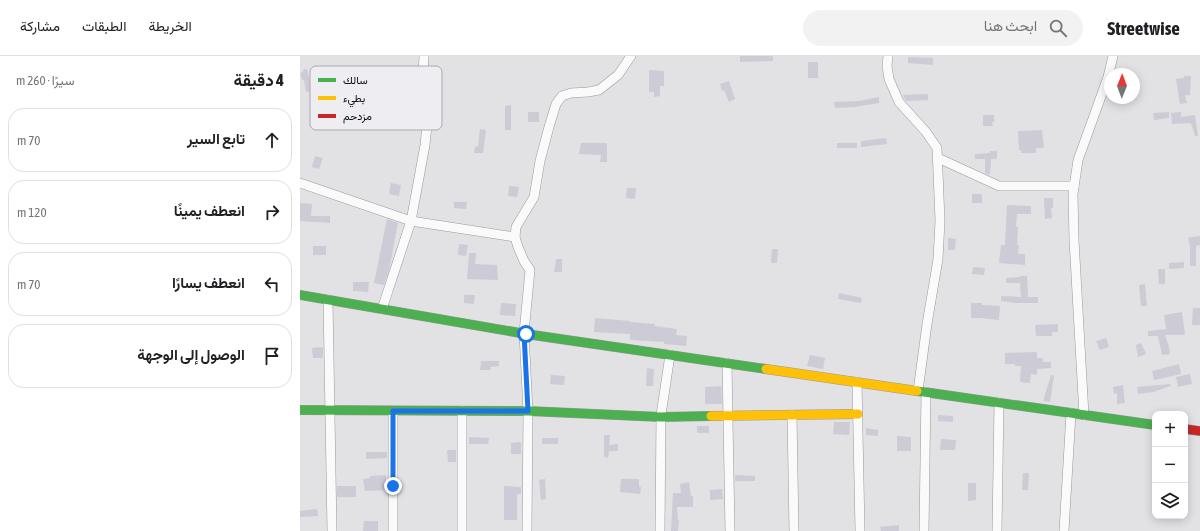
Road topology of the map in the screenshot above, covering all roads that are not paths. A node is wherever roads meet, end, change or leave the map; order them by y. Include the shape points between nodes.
1 (424, 56) edge
2 (631, 56) edge
3 (888, 56) edge
4 (1112, 56) edge
5 (423, 66) edge
6 (426, 130) edge
7 (938, 158) junction
8 (300, 183) edge
9 (1074, 186) junction
10 (411, 221) junction
11 (515, 238) junction
12 (300, 295) edge
13 (328, 300) junction
14 (382, 309) junction
15 (524, 333) junction
16 (670, 355) junction
17 (727, 363) junction
18 (857, 382) junction
19 (922, 392) junction
20 (999, 403) junction
21 (300, 410) edge
22 (330, 410) junction
23 (393, 411) junction
24 (462, 411) junction
25 (528, 411) junction
26 (858, 414) junction
27 (1071, 414) junction
28 (792, 415) junction
29 (1084, 415) junction
30 (728, 416) junction
31 (661, 417) junction
32 (1152, 425) edge
33 (1188, 429) edge
34 (1200, 431) edge
35 (332, 531) edge
36 (393, 531) edge
37 (462, 531) edge
38 (527, 531) edge
39 (660, 531) edge
40 (730, 531) edge
41 (794, 531) edge
42 (860, 531) edge
43 (924, 531) edge
44 (997, 531) edge
45 (1064, 531) edge

1 - 5 street
2 - 11 street via 618,75 599,90 571,93 562,96 556,104 540,161 534,197 516,227
3 - 7 street via 889,79 899,102 937,148
4 - 9 street via 1108,77 1078,160
6 - 10 street
7 - 9 street via 999,186
7 - 19 street via 938,259 927,324
8 - 10 street
9 - 29 street via 1074,240
10 - 11 street
10 - 14 street
11 - 15 street via 530,270
12 - 13 street
13 - 14 street
13 - 22 street
14 - 15 street
15 - 16 street
15 - 25 street
16 - 17 street
16 - 31 street
17 - 18 street
17 - 30 street
18 - 19 street
18 - 26 street
19 - 20 street
19 - 43 street
20 - 27 street
20 - 44 street
21 - 22 street
22 - 23 street
22 - 35 street
23 - 24 street
23 - 36 street
24 - 25 street
24 - 37 street
25 - 31 street
25 - 38 street
26 - 28 street
26 - 42 street
27 - 29 street
27 - 45 street
28 - 30 street
28 - 41 street
29 - 32 street
30 - 31 street
30 - 40 street
31 - 39 street
33 - 34 street

